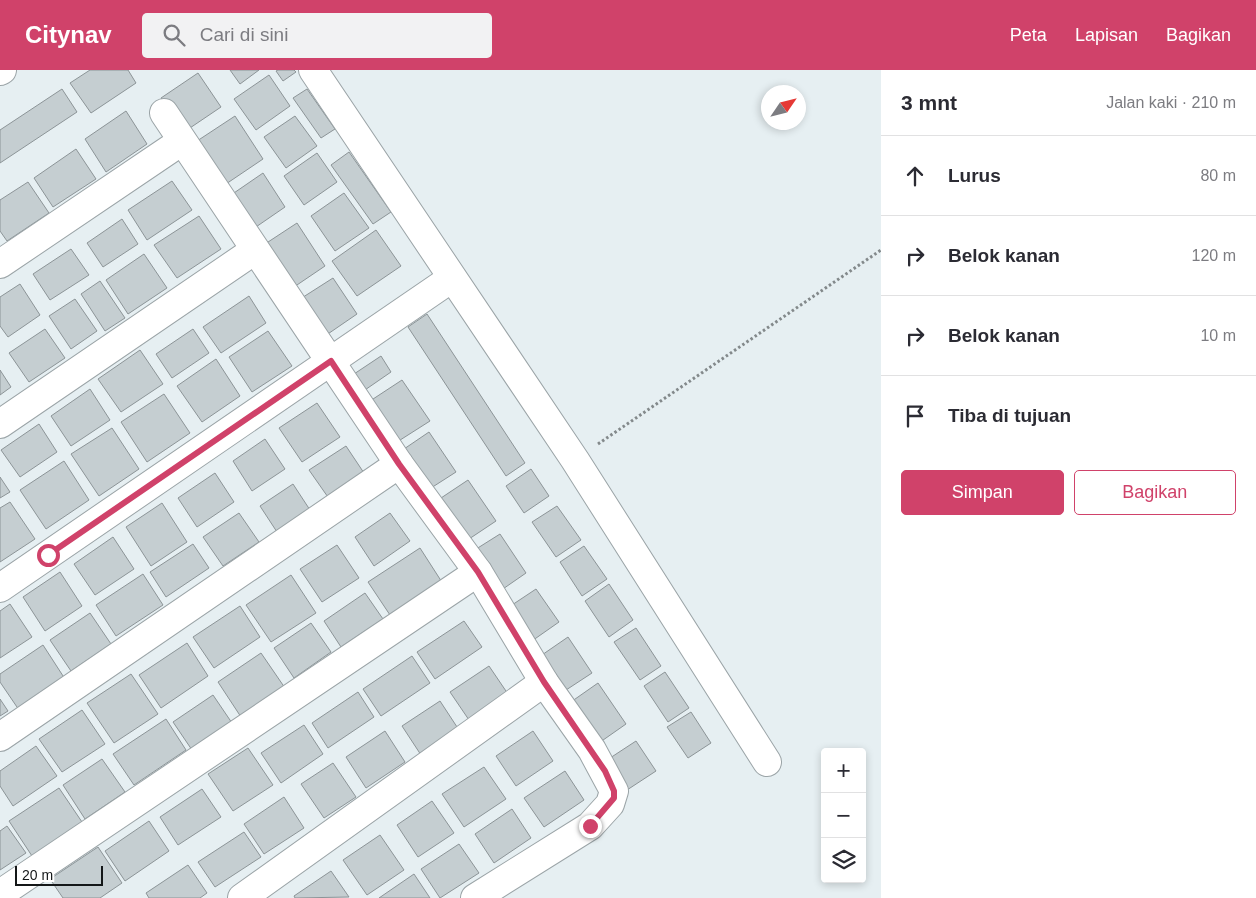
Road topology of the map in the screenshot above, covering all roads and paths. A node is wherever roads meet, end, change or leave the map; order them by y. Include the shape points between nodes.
1 (313, 70) edge
2 (164, 113) dead end
3 (182, 141) junction
4 (255, 250) junction
5 (881, 250) edge
6 (0, 264) edge
7 (452, 278) junction
8 (331, 361) junction
9 (0, 424) edge
10 (575, 460) junction
11 (399, 464) junction
12 (478, 572) junction
13 (0, 588) edge
14 (544, 682) junction
15 (0, 737) edge
16 (767, 762) dead end
17 (0, 894) edge
18 (242, 898) edge
19 (475, 898) edge

1 - 7 street
2 - 3 street
3 - 4 street
3 - 6 street
4 - 8 street
4 - 9 street
5 - 10 path
7 - 8 street
7 - 10 street
8 - 11 street
8 - 13 street
10 - 16 street
11 - 12 street
11 - 15 street
12 - 14 street
12 - 17 street
14 - 18 street
14 - 19 street via 605,771 614,798 590,826

